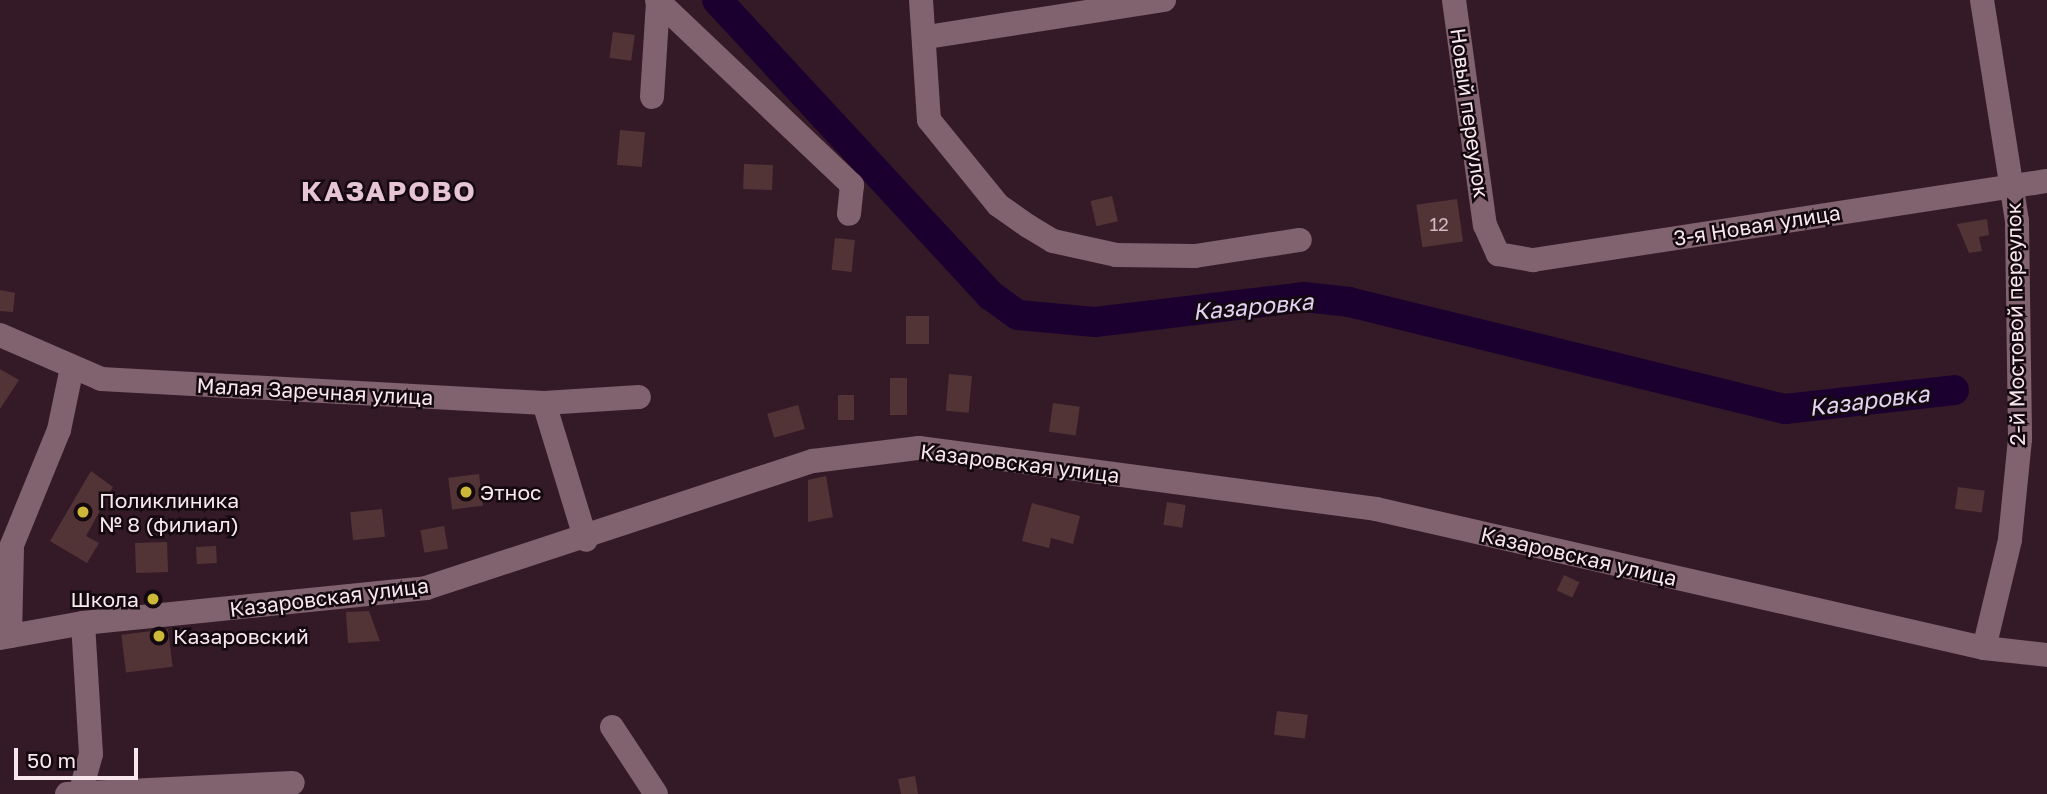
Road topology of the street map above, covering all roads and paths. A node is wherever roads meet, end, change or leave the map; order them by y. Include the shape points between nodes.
1 (658, 0) edge
2 (921, 0) edge
3 (1164, 0) edge
4 (1454, 0) edge
5 (1982, 0) edge
6 (927, 37) junction
7 (652, 97) dead end
8 (2047, 181) edge
9 (2012, 186) junction
10 (849, 214) dead end
11 (1485, 225) joint
12 (1300, 240) dead end
13 (0, 335) edge
14 (72, 367) junction
15 (639, 397) dead end
16 (544, 403) junction
17 (586, 540) junction
18 (6, 542) edge
19 (83, 623) junction
20 (5, 637) edge
21 (1984, 648) junction
22 (2047, 655) edge
23 (612, 727) dead end
24 (293, 783) dead end
25 (75, 794) edge
26 (656, 794) edge

1 - 7 street
1 - 10 street via 852,185
2 - 6 street
3 - 6 street
4 - 11 street, Новый переулок
5 - 9 street, 2-й Мостовой переулок
6 - 12 street via 923,103 937,134 998,205 1053,241 1116,255 1195,256
8 - 9 street, 3-я Новая улица
9 - 11 street, 3-я Новая улица via 1532,260 1498,254
9 - 21 street, 2-й Мостовой переулок via 2020,439 2010,540
13 - 14 street, Малая Заречная улица
14 - 16 street, Малая Заречная улица via 101,379
14 - 18 street via 59,429
15 - 16 street, Малая Заречная улица
16 - 17 street
17 - 19 street, Казаровская улица via 426,588
17 - 21 street, Казаровская улица via 813,461 919,448 1376,509
18 - 20 street
19 - 20 street, Казаровская улица
19 - 25 street via 91,754
21 - 22 street, Казаровская улица
23 - 26 street
24 - 25 street

